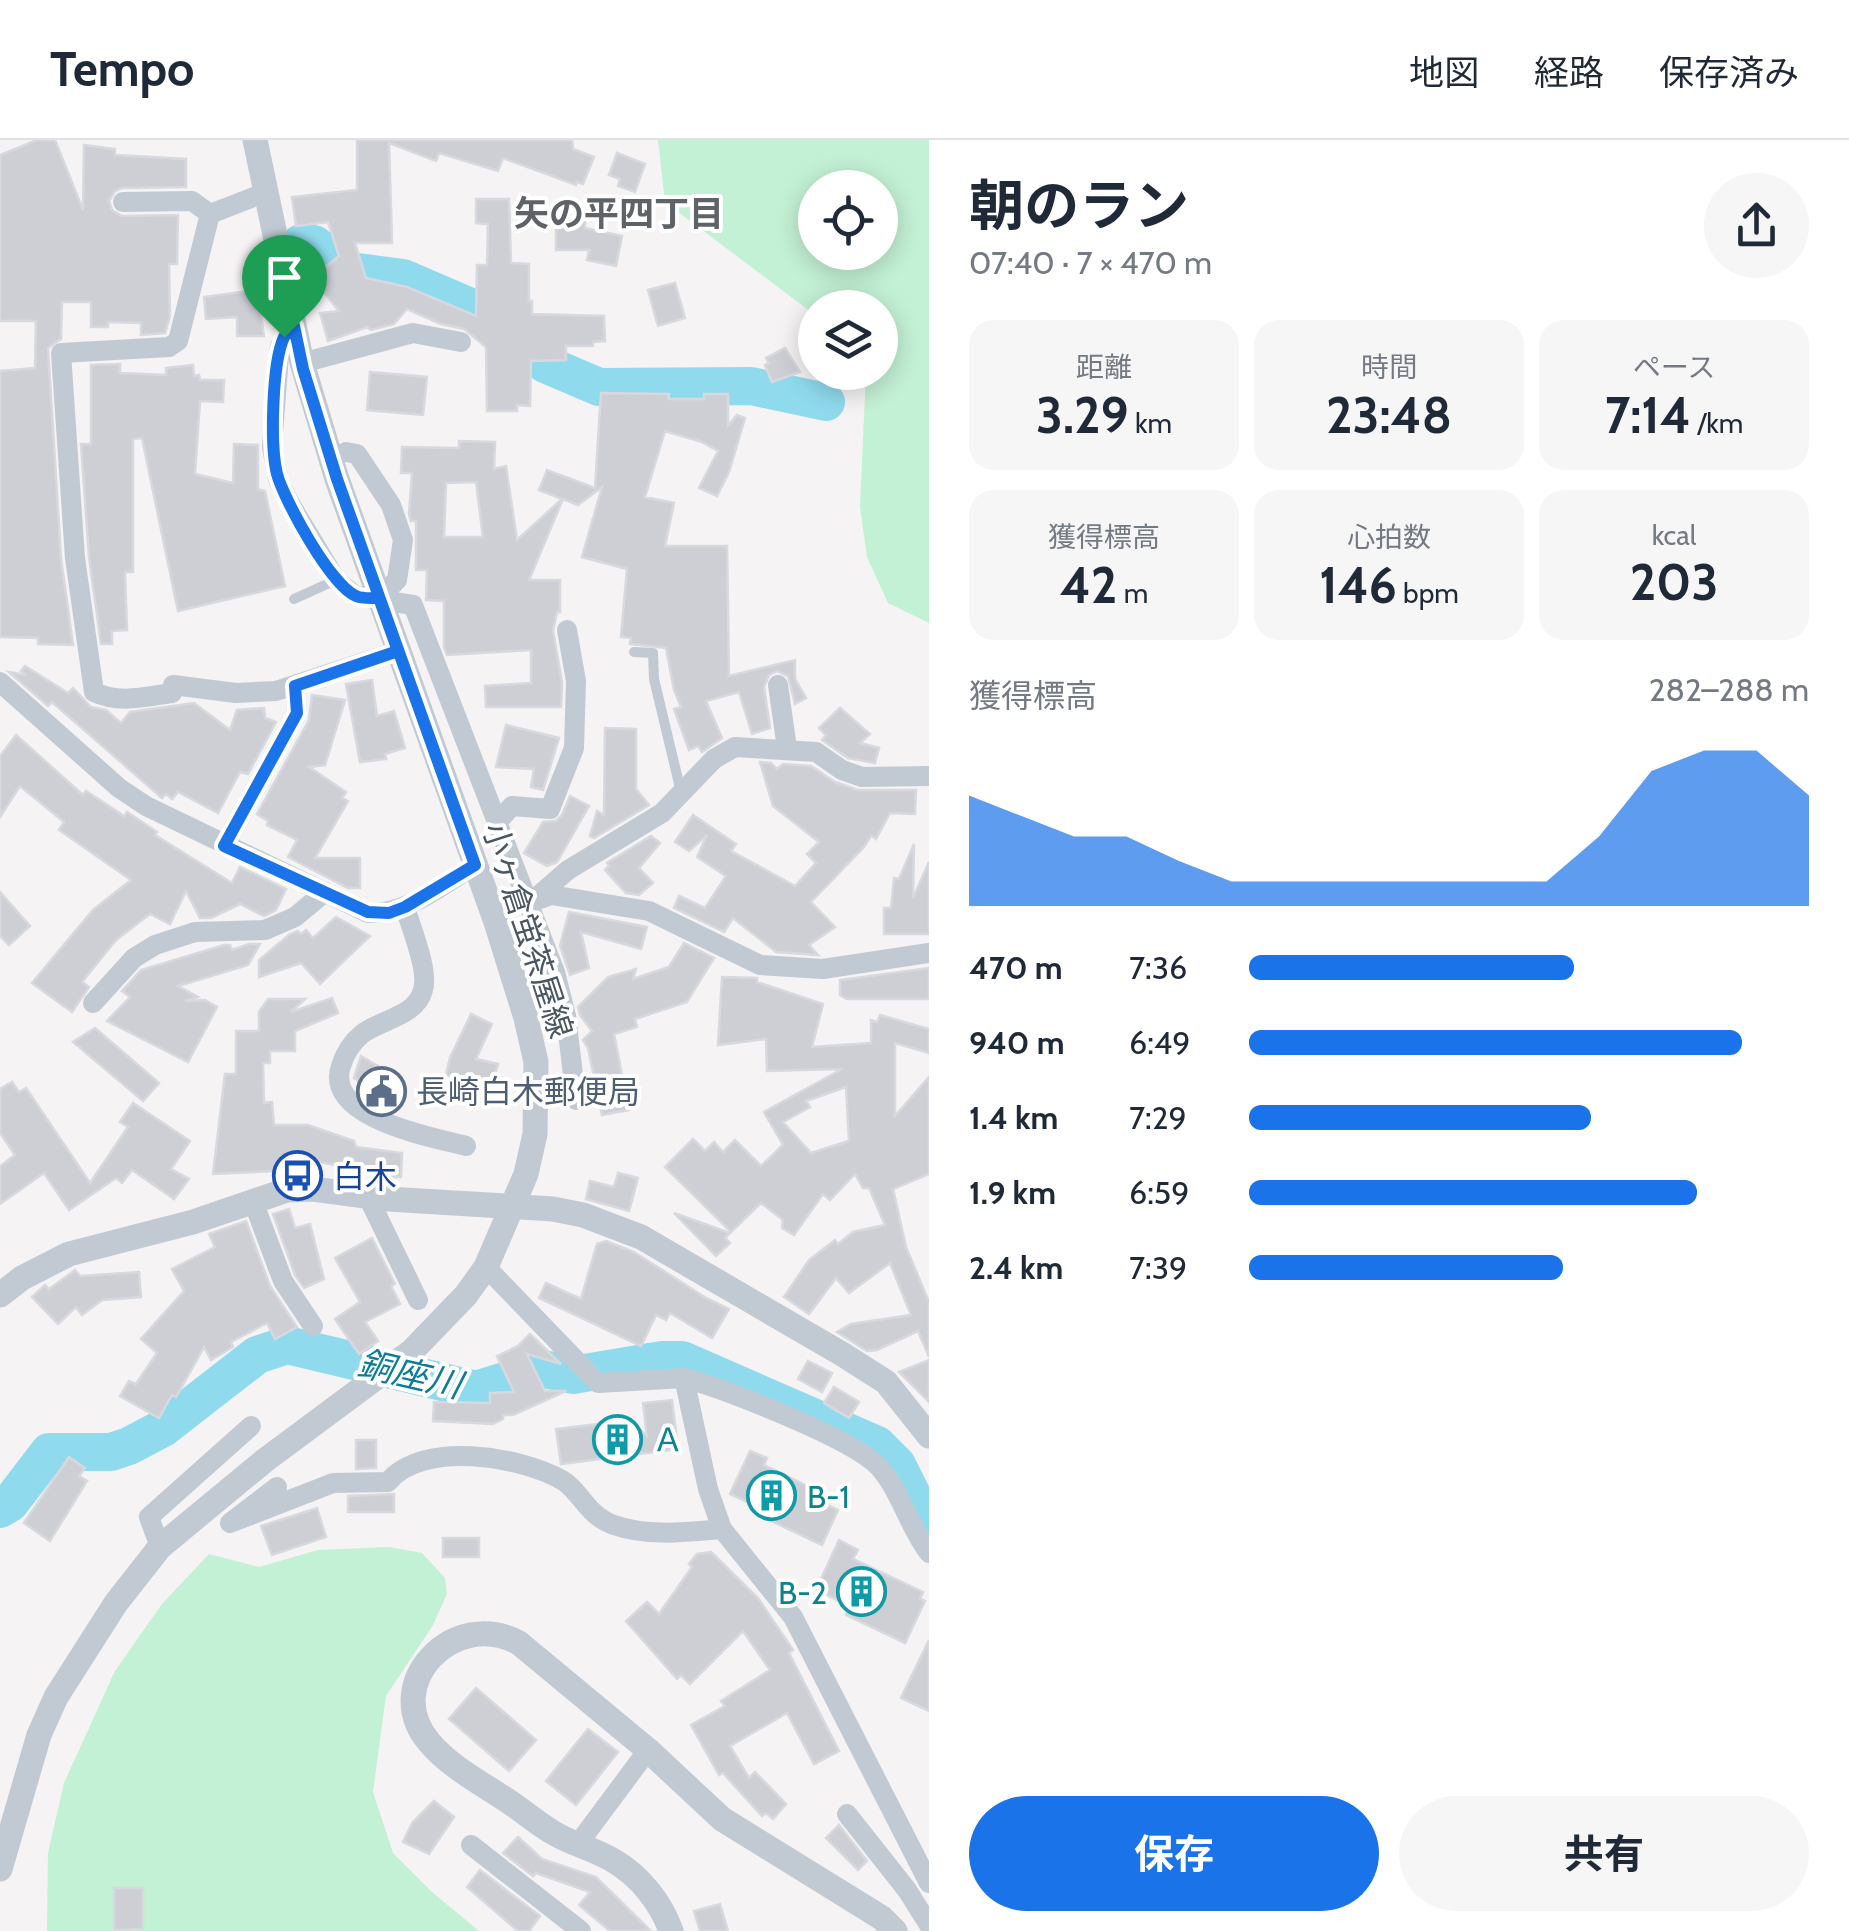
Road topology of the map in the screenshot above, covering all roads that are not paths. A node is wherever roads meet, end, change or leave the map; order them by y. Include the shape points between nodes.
1 (254, 140) edge
2 (264, 193) junction
3 (123, 202) dead end
4 (210, 214) junction
5 (294, 326) junction
6 (460, 342) dead end
7 (302, 363) junction
8 (346, 452) dead end
9 (336, 580) junction
10 (294, 598) dead end
11 (379, 598) junction
12 (567, 630) dead end
13 (398, 651) junction
14 (634, 652) dead end
15 (0, 682) edge
16 (295, 686) junction
17 (778, 686) dead end
18 (787, 748) junction
19 (929, 776) edge
20 (682, 793) junction
21 (498, 822) junction
22 (224, 846) junction
23 (475, 865) junction
24 (325, 892) junction
25 (530, 902) junction
26 (405, 907) junction
27 (929, 953) edge
28 (93, 1002) dead end
29 (576, 1100) dead end
30 (466, 1146) dead end
31 (368, 1196) junction
32 (253, 1201) junction
33 (513, 1204) junction
34 (486, 1267) junction
35 (0, 1295) edge
36 (418, 1300) dead end
37 (313, 1326) dead end
38 (684, 1378) junction
39 (251, 1426) dead end
40 (929, 1436) edge
41 (277, 1486) dead end
42 (722, 1529) junction
43 (160, 1548) junction
44 (929, 1554) edge
45 (648, 1750) junction
46 (848, 1814) dead end
47 (578, 1844) junction
48 (472, 1845) dead end
49 (0, 1869) edge
50 (929, 1883) edge
51 (929, 1925) edge
52 (581, 1931) edge
53 (670, 1931) edge
54 (895, 1931) edge

1 - 2 street, 小ヶ倉蛍茶屋線
2 - 4 street
2 - 5 street, 小ヶ倉蛍茶屋線
3 - 4 street via 192,201
4 - 16 street via 178,340 169,347 61,353 75,558 94,692 130,700 172,693 173,686 276,692
5 - 7 street, 小ヶ倉蛍茶屋線
5 - 9 street via 280,346 272,447 288,502
6 - 7 street via 413,333
7 - 11 street, 小ヶ倉蛍茶屋線
8 - 11 street via 356,454 386,495 402,540 397,580
9 - 10 lane
9 - 11 street via 356,596
11 - 13 street, 小ヶ倉蛍茶屋線
11 - 21 street via 413,605
12 - 21 street via 576,681 574,748 550,809 512,806
13 - 16 street
13 - 23 street, 小ヶ倉蛍茶屋線
14 - 20 lane via 654,654
15 - 22 street via 119,788
16 - 22 street via 297,713
17 - 18 street
18 - 19 street via 816,752 862,777
18 - 20 street via 724,751
20 - 25 street
21 - 25 street
22 - 24 street
23 - 26 street
23 - 33 street, 小ヶ倉蛍茶屋線 via 536,1062 532,1156
24 - 26 street via 368,912
24 - 28 street via 294,918 265,930 195,932 155,945
25 - 27 street via 551,895 649,911 760,965 823,969
25 - 29 street via 566,1016
26 - 30 street via 424,977 421,996 350,1045 338,1075 341,1089 352,1104 393,1126
31 - 32 street via 287,1190
31 - 33 street
31 - 36 street
32 - 35 street via 69,1254
32 - 37 street via 283,1281
33 - 34 street, 小ヶ倉蛍茶屋線
33 - 40 street via 583,1216 694,1266 886,1382
34 - 38 street via 598,1384
34 - 43 street, 小ヶ倉蛍茶屋線 via 412,1351
38 - 42 street
38 - 44 street via 855,1448 882,1471
39 - 43 street via 149,1516
41 - 42 street via 230,1523 333,1483 388,1482 406,1465 477,1454 566,1481 611,1524 666,1533
42 - 50 street via 793,1617
43 - 49 street, 小ヶ倉蛍茶屋線 via 56,1697
45 - 47 street
45 - 47 street via 503,1634 455,1638 430,1658 413,1698 414,1717 432,1746 554,1834
45 - 54 street via 722,1820
46 - 51 street
47 - 53 street via 640,1880
48 - 52 street

